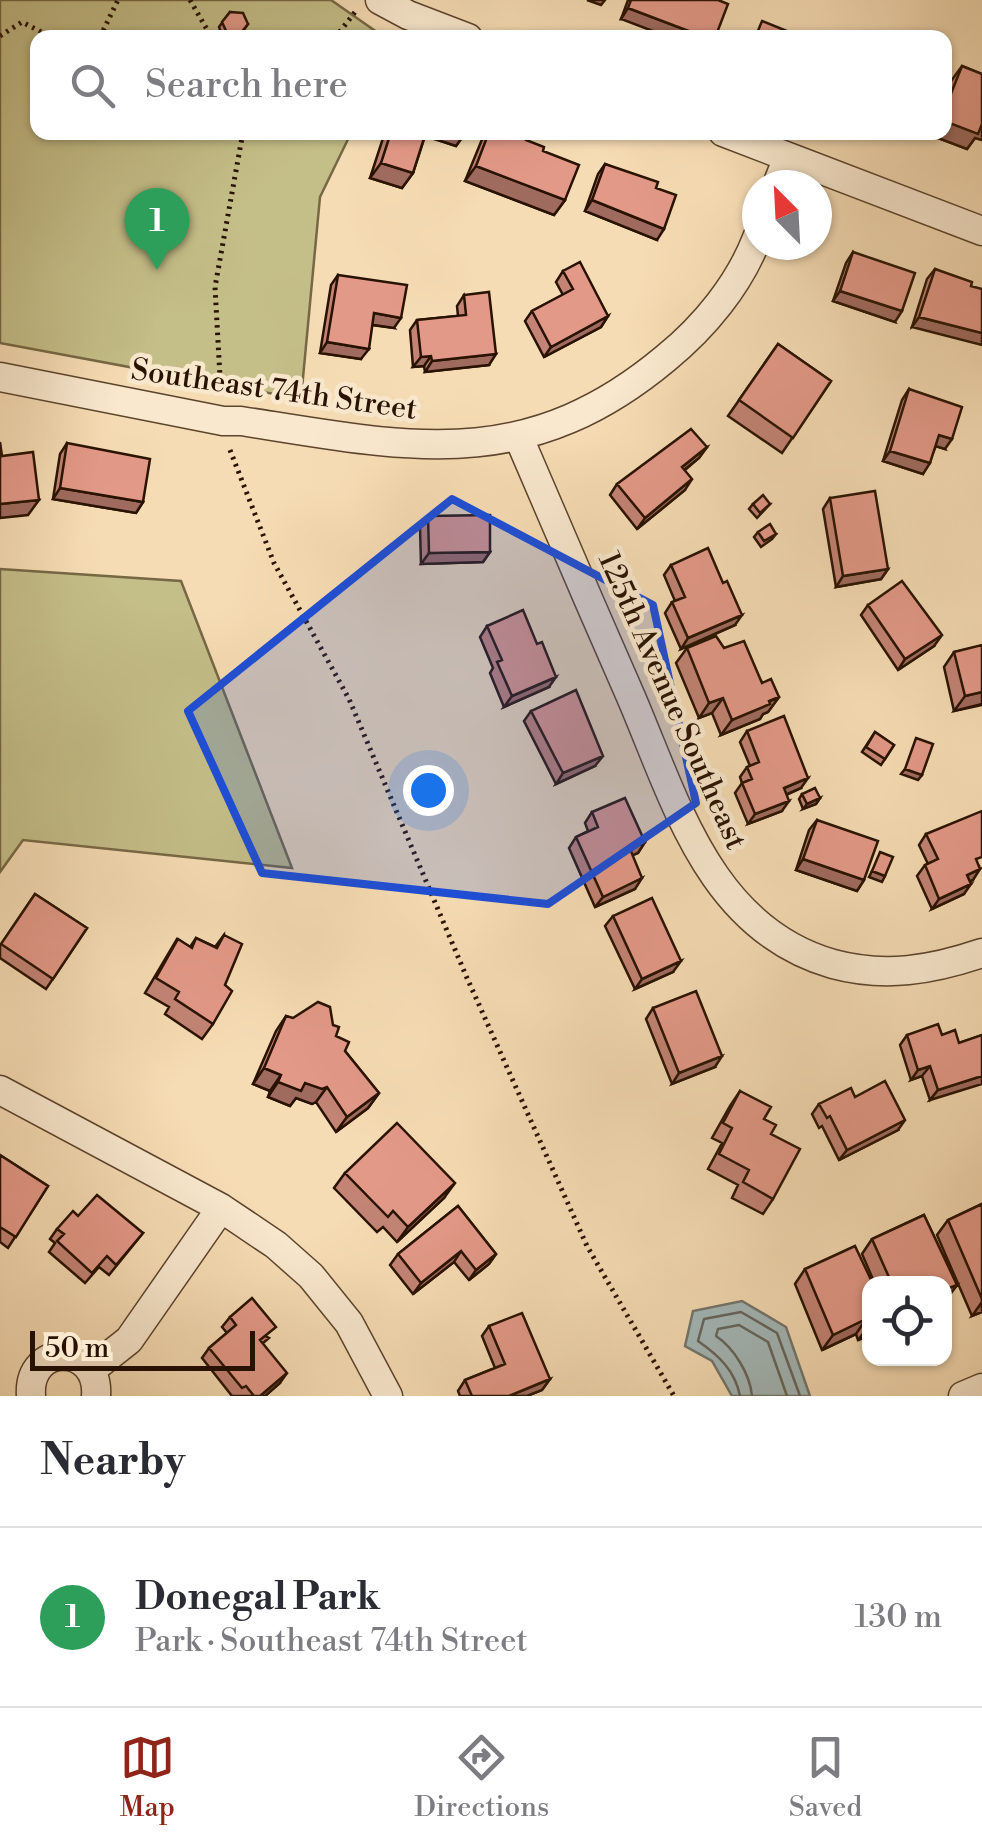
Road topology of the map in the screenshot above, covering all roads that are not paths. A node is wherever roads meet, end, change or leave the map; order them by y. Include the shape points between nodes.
1 (380, 0) edge
2 (447, 30) edge
3 (745, 140) edge
4 (788, 156) junction
5 (783, 170) edge
6 (982, 231) edge
7 (745, 260) edge
8 (0, 377) edge
9 (520, 438) junction
10 (982, 953) edge
11 (0, 1090) edge
12 (221, 1208) junction
13 (94, 1383) edge
14 (982, 1388) edge
15 (31, 1396) edge
16 (388, 1396) edge
17 (963, 1396) edge

1 - 2 street
3 - 4 street
4 - 5 street
4 - 6 street
7 - 9 street, Southeast 74th Street via 729,291 640,380 579,417
8 - 9 street, Southeast 74th Street via 223,421 392,445
9 - 10 street, 125th Avenue Southeast via 695,843 728,896 779,942 858,970 905,972
11 - 12 street
12 - 13 street
12 - 16 street via 312,1276 349,1323
13 - 15 street via 74,1357 52,1358 35,1371
14 - 17 street

